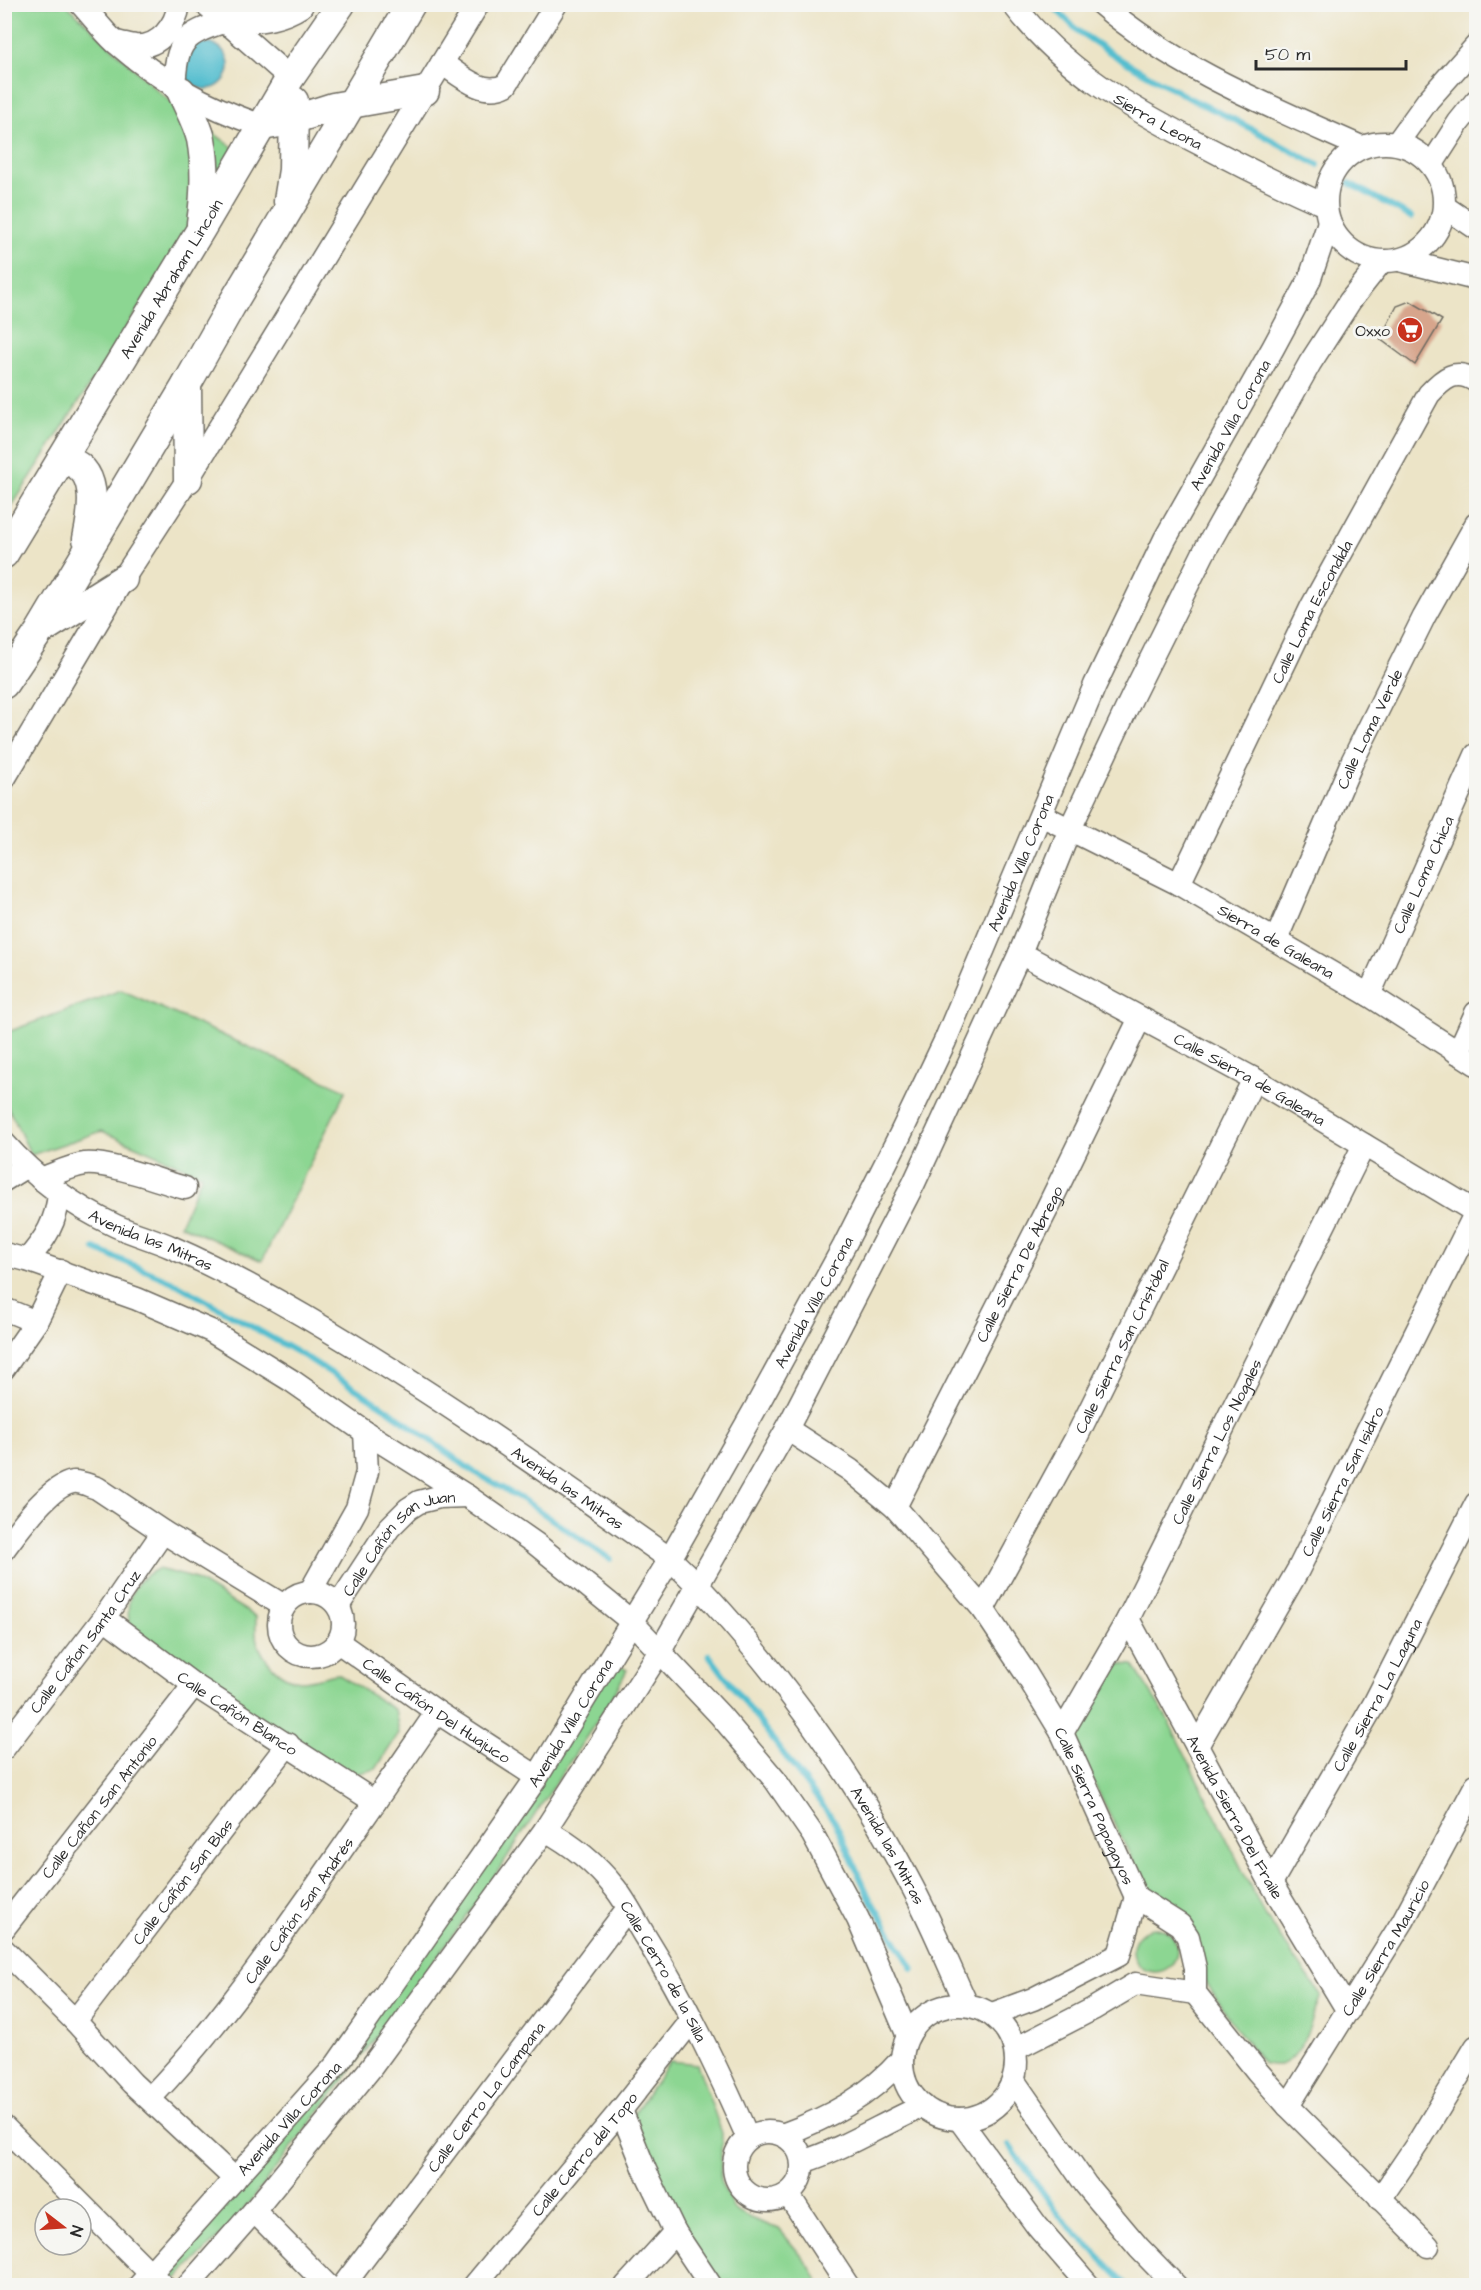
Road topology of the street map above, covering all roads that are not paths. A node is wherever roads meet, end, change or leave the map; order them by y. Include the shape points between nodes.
1 (81, 4) edge
2 (179, 4) edge
3 (298, 4) edge
4 (341, 4) edge
5 (411, 4) edge
6 (478, 4) edge
7 (556, 4) edge
8 (1013, 4) edge
9 (1101, 4) edge
10 (216, 13) edge
11 (115, 41) junction
12 (1476, 46) edge
13 (442, 63) junction
14 (290, 78) junction
15 (178, 89) junction
16 (425, 91) junction
17 (1476, 100) edge
18 (351, 104) junction
19 (294, 119) junction
20 (262, 126) junction
21 (1397, 142) junction
22 (1361, 147) junction
23 (1432, 164) junction
24 (1445, 207) junction
25 (1327, 214) junction
26 (286, 215) junction
27 (1476, 228) edge
28 (201, 229) junction
29 (1390, 261) junction
30 (1476, 279) edge
31 (1476, 381) edge
32 (187, 384) junction
33 (61, 460) junction
34 (188, 480) junction
35 (1476, 524) edge
36 (85, 553) junction
37 (4, 554) edge
38 (123, 579) junction
39 (39, 632) junction
40 (4, 684) edge
41 (1476, 755) edge
42 (4, 779) edge
43 (1041, 816) junction
44 (1070, 829) junction
45 (1179, 884) junction
46 (1276, 940) junction
47 (1020, 953) junction
48 (1369, 995) junction
49 (1476, 1013) edge
50 (1140, 1018) junction
51 (1467, 1059) edge
52 (1254, 1079) junction
53 (4, 1143) edge
54 (1364, 1145) junction
55 (33, 1173) junction
56 (4, 1180) edge
57 (185, 1188) dead end
58 (59, 1193) junction
59 (1476, 1212) edge
60 (4, 1254) edge
61 (27, 1260) junction
62 (62, 1271) junction
63 (4, 1309) edge
64 (36, 1322) junction
65 (4, 1368) edge
66 (787, 1429) junction
67 (365, 1432) junction
68 (467, 1496) junction
69 (1476, 1504) edge
70 (895, 1507) junction
71 (357, 1508) junction
72 (389, 1528) junction
73 (163, 1533) junction
74 (4, 1548) edge
75 (670, 1558) junction
76 (697, 1583) junction
77 (310, 1592) junction
78 (284, 1606) junction
79 (338, 1606) junction
80 (983, 1609) junction
81 (104, 1618) junction
82 (1128, 1619) junction
83 (631, 1622) junction
84 (338, 1642) junction
85 (660, 1651) junction
86 (194, 1685) junction
87 (437, 1712) junction
88 (1062, 1733) junction
89 (288, 1744) junction
90 (1197, 1746) junction
91 (4, 1748) edge
92 (537, 1777) junction
93 (1476, 1785) edge
94 (375, 1802) junction
95 (545, 1830) junction
96 (1272, 1883) junction
97 (1136, 1897) junction
98 (628, 1908) junction
99 (4, 1928) edge
100 (4, 1950) edge
101 (1119, 1955) junction
102 (1135, 1984) junction
103 (1195, 1993) junction
104 (1034, 1999) junction
105 (967, 2005) junction
106 (1348, 2011) junction
107 (992, 2014) junction
108 (692, 2020) junction
109 (75, 2021) junction
110 (1052, 2030) junction
111 (908, 2036) junction
112 (1476, 2047) edge
113 (1015, 2049) junction
114 (902, 2059) junction
115 (1014, 2081) junction
116 (872, 2089) junction
117 (150, 2098) junction
118 (923, 2106) junction
119 (1288, 2106) junction
120 (621, 2110) junction
121 (959, 2119) junction
122 (814, 2123) junction
123 (886, 2123) junction
124 (4, 2127) edge
125 (782, 2135) junction
126 (748, 2138) junction
127 (828, 2152) junction
128 (802, 2162) junction
129 (235, 2179) junction
130 (788, 2194) junction
131 (1380, 2199) junction
132 (254, 2211) junction
133 (675, 2232) junction
134 (1428, 2246) dead end
135 (151, 2282) edge
136 (188, 2286) edge
137 (328, 2286) edge
138 (343, 2286) edge
139 (474, 2286) edge
140 (626, 2286) edge
141 (711, 2286) edge
142 (848, 2286) edge
143 (1089, 2286) edge
144 (1176, 2286) edge

1 - 11 street
2 - 11 street via 169,30 159,39 137,46
3 - 10 main road via 270,17
4 - 14 main road, Avenida Abraham Lincoln
5 - 18 main road
6 - 13 street
7 - 13 street via 506,85 498,89 478,86
8 - 25 street, Sierra Leona via 1062,57 1112,96
9 - 22 street via 1161,49
10 - 14 street
10 - 15 street via 185,41 176,56
11 - 15 street
12 - 21 street
13 - 16 street
14 - 19 main road
14 - 20 main road, Avenida Abraham Lincoln
15 - 20 street
15 - 28 main road via 201,137
16 - 18 main road
16 - 34 street
17 - 23 street
18 - 19 main road
18 - 26 main road
19 - 20 main road
19 - 26 main road via 293,170
20 - 28 main road, Avenida Abraham Lincoln
21 - 22 street
21 - 23 street via 1416,150
22 - 25 street via 1341,161 1329,181
23 - 24 street via 1442,184
24 - 27 street
24 - 29 street via 1438,231 1422,249
25 - 29 street via 1340,242 1359,256
25 - 43 street, Avenida Villa Corona via 1304,291 1165,538 1095,685
26 - 32 main road
28 - 33 main road, Avenida Abraham Lincoln
29 - 30 street
29 - 44 street, Avenida Villa Corona via 1350,301 1310,363 1203,554
31 - 45 street, Calle Loma Escondida via 1465,374 1452,376 1429,394 1312,606
32 - 34 main road
32 - 36 main road
33 - 36 main road via 82,470 92,490 92,518
33 - 37 main road, Avenida Abraham Lincoln
34 - 38 street
35 - 46 street, Calle Loma Verde via 1424,617 1352,762
36 - 39 main road
38 - 39 main road
38 - 42 street
39 - 40 main road
41 - 48 street, Calle Loma Chica
43 - 44 street, Sierra de Galeana
43 - 75 street, Avenida Villa Corona via 945,1041 900,1135 765,1391
44 - 45 street, Sierra de Galeana
44 - 47 street, Avenida Villa Corona
45 - 46 street, Sierra de Galeana
46 - 48 street, Sierra de Galeana
47 - 50 street, Calle Sierra de Galeana
47 - 66 street, Avenida Villa Corona via 914,1183
48 - 51 street, Sierra de Galeana
49 - 51 street
50 - 52 street, Calle Sierra de Galeana
50 - 70 street, Calle Sierra De Ábrego
52 - 54 street, Calle Sierra de Galeana
52 - 80 street, Calle Sierra San Cristóbal via 1075,1440
53 - 55 street, Avenida las Mitras
54 - 59 street, Calle Sierra de Galeana
54 - 82 street, Calle Sierra Los Nogales
55 - 56 street
55 - 57 street via 86,1164
55 - 58 street, Avenida las Mitras
58 - 61 street via 51,1227
58 - 75 street, Avenida las Mitras via 117,1226 232,1276 305,1316 489,1431
59 - 90 street, Calle Sierra San Isidro via 1298,1570
60 - 61 street
61 - 62 street
62 - 64 street
62 - 67 street via 211,1331
63 - 64 street
64 - 65 street
66 - 70 street, Calle Sierra Papagayos via 850,1470
66 - 76 street, Avenida Villa Corona
67 - 68 street
67 - 71 street, Calle Cañón San Juan via 367,1472
68 - 72 street, Calle Cañón San Juan via 419,1502
68 - 83 street via 536,1544
69 - 96 street, Calle Sierra La Laguna via 1374,1704
70 - 80 street, Calle Sierra Papagayos
71 - 72 street
71 - 77 street, Calle Cañón San Juan
72 - 79 street, Calle Cañón San Juan
73 - 74 street via 97,1488 74,1482 42,1502
73 - 78 street
73 - 81 street, Calle Cañon Santa Cruz
75 - 76 street, Avenida las Mitras
75 - 83 street, Avenida Villa Corona
76 - 85 street, Avenida Villa Corona
76 - 105 street, Avenida las Mitras via 772,1671 826,1744 913,1889
77 - 78 street
77 - 79 street via 321,1593
78 - 84 street via 278,1626 292,1652 322,1655
79 - 84 street via 343,1624
80 - 88 street, Calle Sierra Papagayos
81 - 86 street, Calle Cañón Blanco
81 - 91 street, Calle Cañon Santa Cruz
82 - 88 street, Calle Sierra Los Nogales
82 - 90 street, Avenida Sierra Del Fraile
83 - 85 street
83 - 92 street, Avenida Villa Corona
84 - 87 street, Calle Cañón Del Huajuco
85 - 95 street, Avenida Villa Corona
85 - 111 street via 775,1780 813,1835 858,1919
86 - 89 street, Calle Cañón Blanco
86 - 99 street, Calle Cañon San Antonio
87 - 92 street, Calle Cañón Del Huajuco
87 - 94 street, Calle Cañón San Andrés
88 - 97 street, Calle Sierra Papagayos
89 - 94 street, Calle Cañón Blanco
89 - 109 street, Calle Cañón San Blas
90 - 96 street, Avenida Sierra Del Fraile
92 - 129 street, Avenida Villa Corona via 337,2064
93 - 106 street, Calle Sierra Mauricio via 1403,1921
94 - 117 street, Calle Cañón San Andrés via 221,2017
95 - 98 street, Calle Cerro de la Silla via 601,1872
95 - 132 street, Avenida Villa Corona via 370,2069
96 - 106 street, Avenida Sierra Del Fraile
97 - 101 street
97 - 103 street, Calle Sierra Papagayos via 1180,1925 1188,1937 1194,1959
98 - 108 street, Calle Cerro de la Silla
98 - 138 street, Calle Cerro La Campana
100 - 109 street
101 - 102 street
101 - 104 street
102 - 103 street
102 - 110 street
103 - 119 street
104 - 107 street
104 - 110 street
105 - 107 street
105 - 111 street via 944,2007 923,2018
106 - 119 street, Calle Sierra Mauricio
107 - 113 street via 1007,2029
108 - 120 street, Calle Cerro del Topo
108 - 126 street, Calle Cerro de la Silla
109 - 117 street
110 - 113 street
111 - 114 street
112 - 131 street
113 - 115 street
114 - 116 street
114 - 118 street via 911,2093
115 - 121 street via 992,2109 976,2117
115 - 144 street via 1086,2185
116 - 122 street
116 - 123 street
117 - 129 street
118 - 121 street via 946,2118
118 - 123 street
119 - 131 street
120 - 133 street
120 - 139 street, Calle Cerro del Topo
121 - 143 street via 1037,2226
122 - 125 street
122 - 127 street
123 - 127 street
124 - 135 street
125 - 126 street via 765,2132
125 - 128 street via 795,2146
126 - 130 street via 734,2163 734,2173 743,2190 769,2201
127 - 128 street
128 - 130 street via 798,2183
129 - 135 street, Avenida Villa Corona
130 - 142 street
131 - 134 street
132 - 136 street, Avenida Villa Corona
132 - 137 street
133 - 140 street
133 - 141 street

